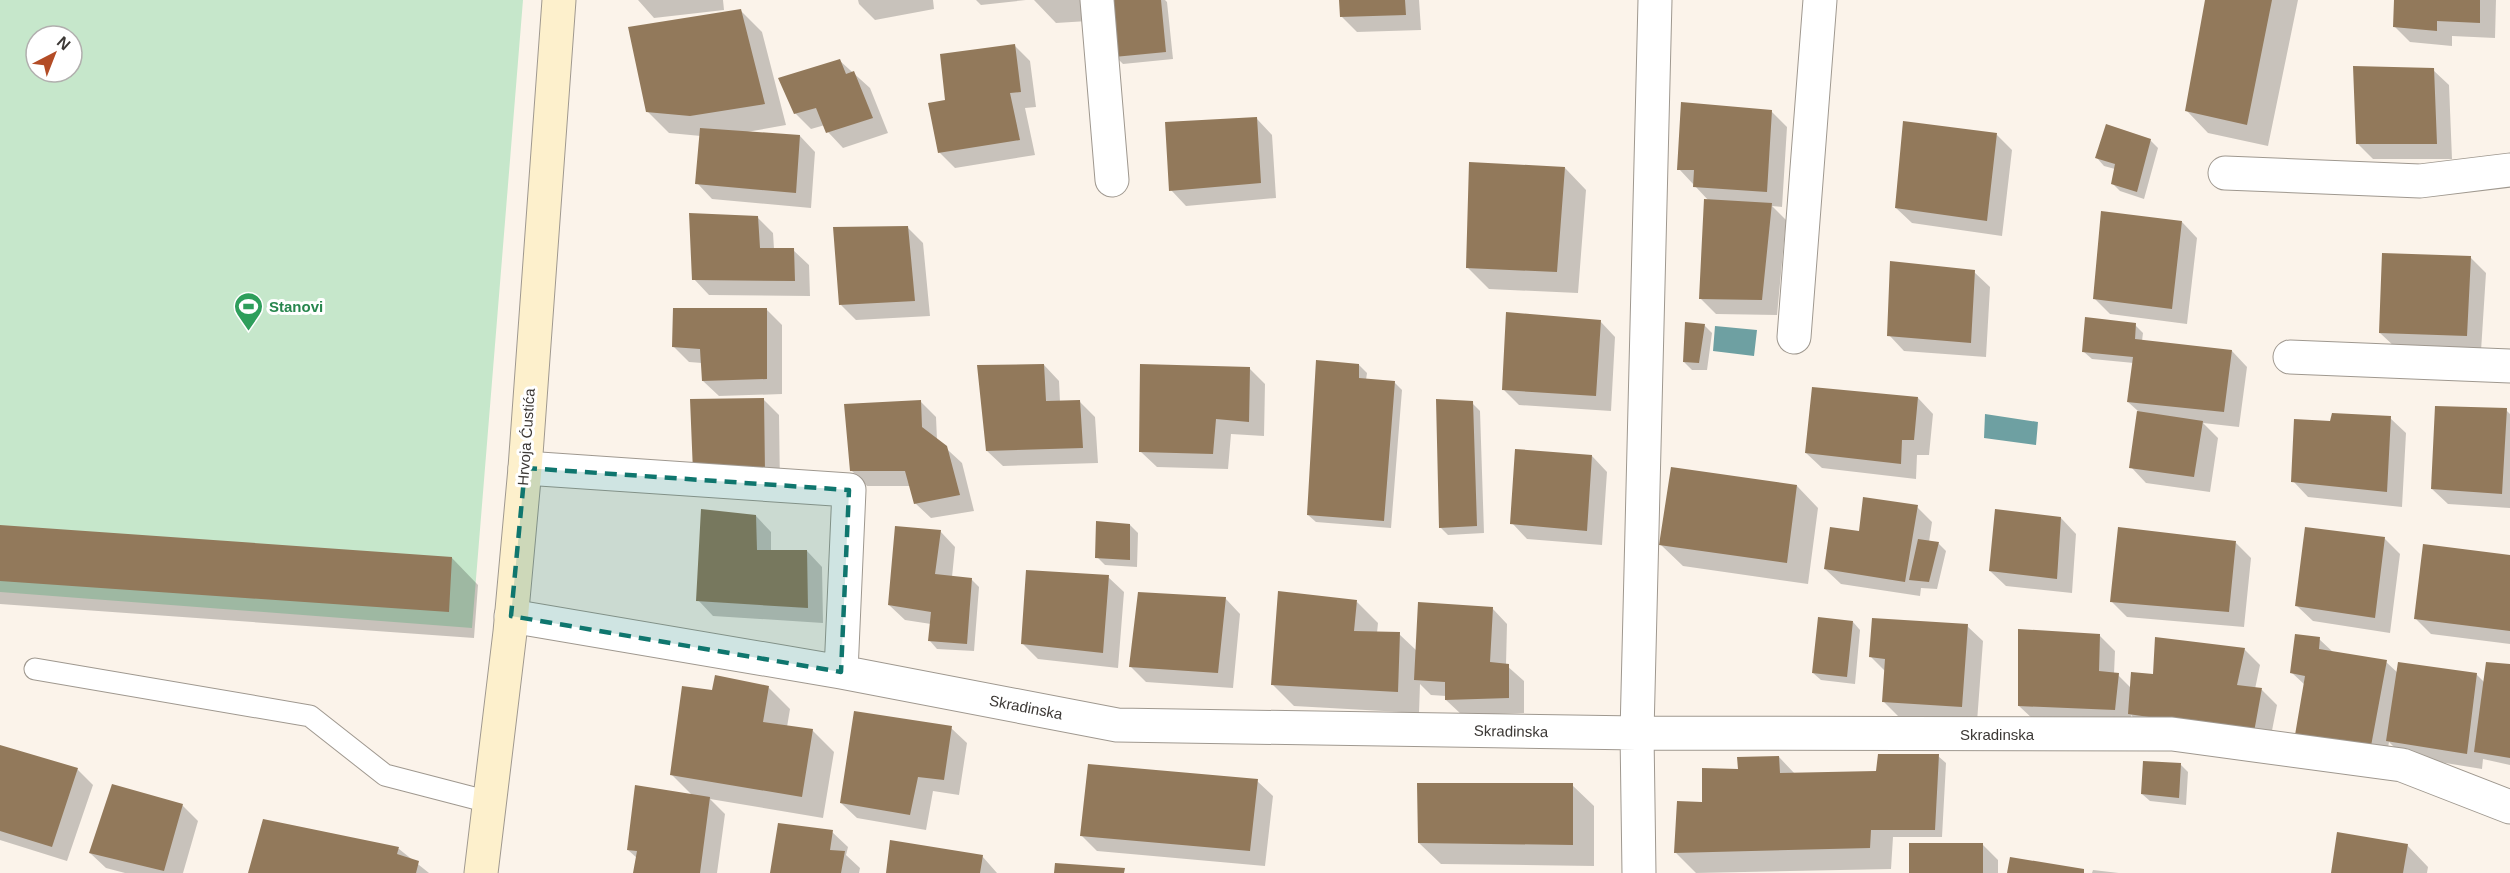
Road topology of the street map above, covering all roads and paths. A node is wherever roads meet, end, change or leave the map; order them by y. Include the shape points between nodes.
1 (559, 0) edge
2 (1097, 0) edge
3 (1655, 0) edge
4 (1820, 0) edge
5 (2510, 170) edge
6 (2224, 173) dead end
7 (1112, 180) dead end
8 (1794, 337) dead end
9 (2290, 357) dead end
10 (2510, 366) edge
11 (525, 468) junction
12 (511, 616) junction
13 (35, 669) dead end
14 (841, 672) junction
15 (1637, 733) junction
16 (489, 802) junction
17 (2510, 807) edge
18 (481, 873) edge
19 (1639, 873) edge

1 - 11 main road, Hrvoja Ćustića
2 - 7 street
3 - 15 street
4 - 8 street
5 - 6 street via 2420,181
9 - 10 street
11 - 12 main road, Hrvoja Ćustića
11 - 14 street via 849,490
12 - 14 street, Skradinska
12 - 16 main road, Hrvoja Ćustića
13 - 16 lane via 310,716 385,775
14 - 15 street, Skradinska via 1117,725
15 - 17 street, Skradinska via 2172,734 2402,765
15 - 19 street
16 - 18 main road, Hrvoja Ćustića

